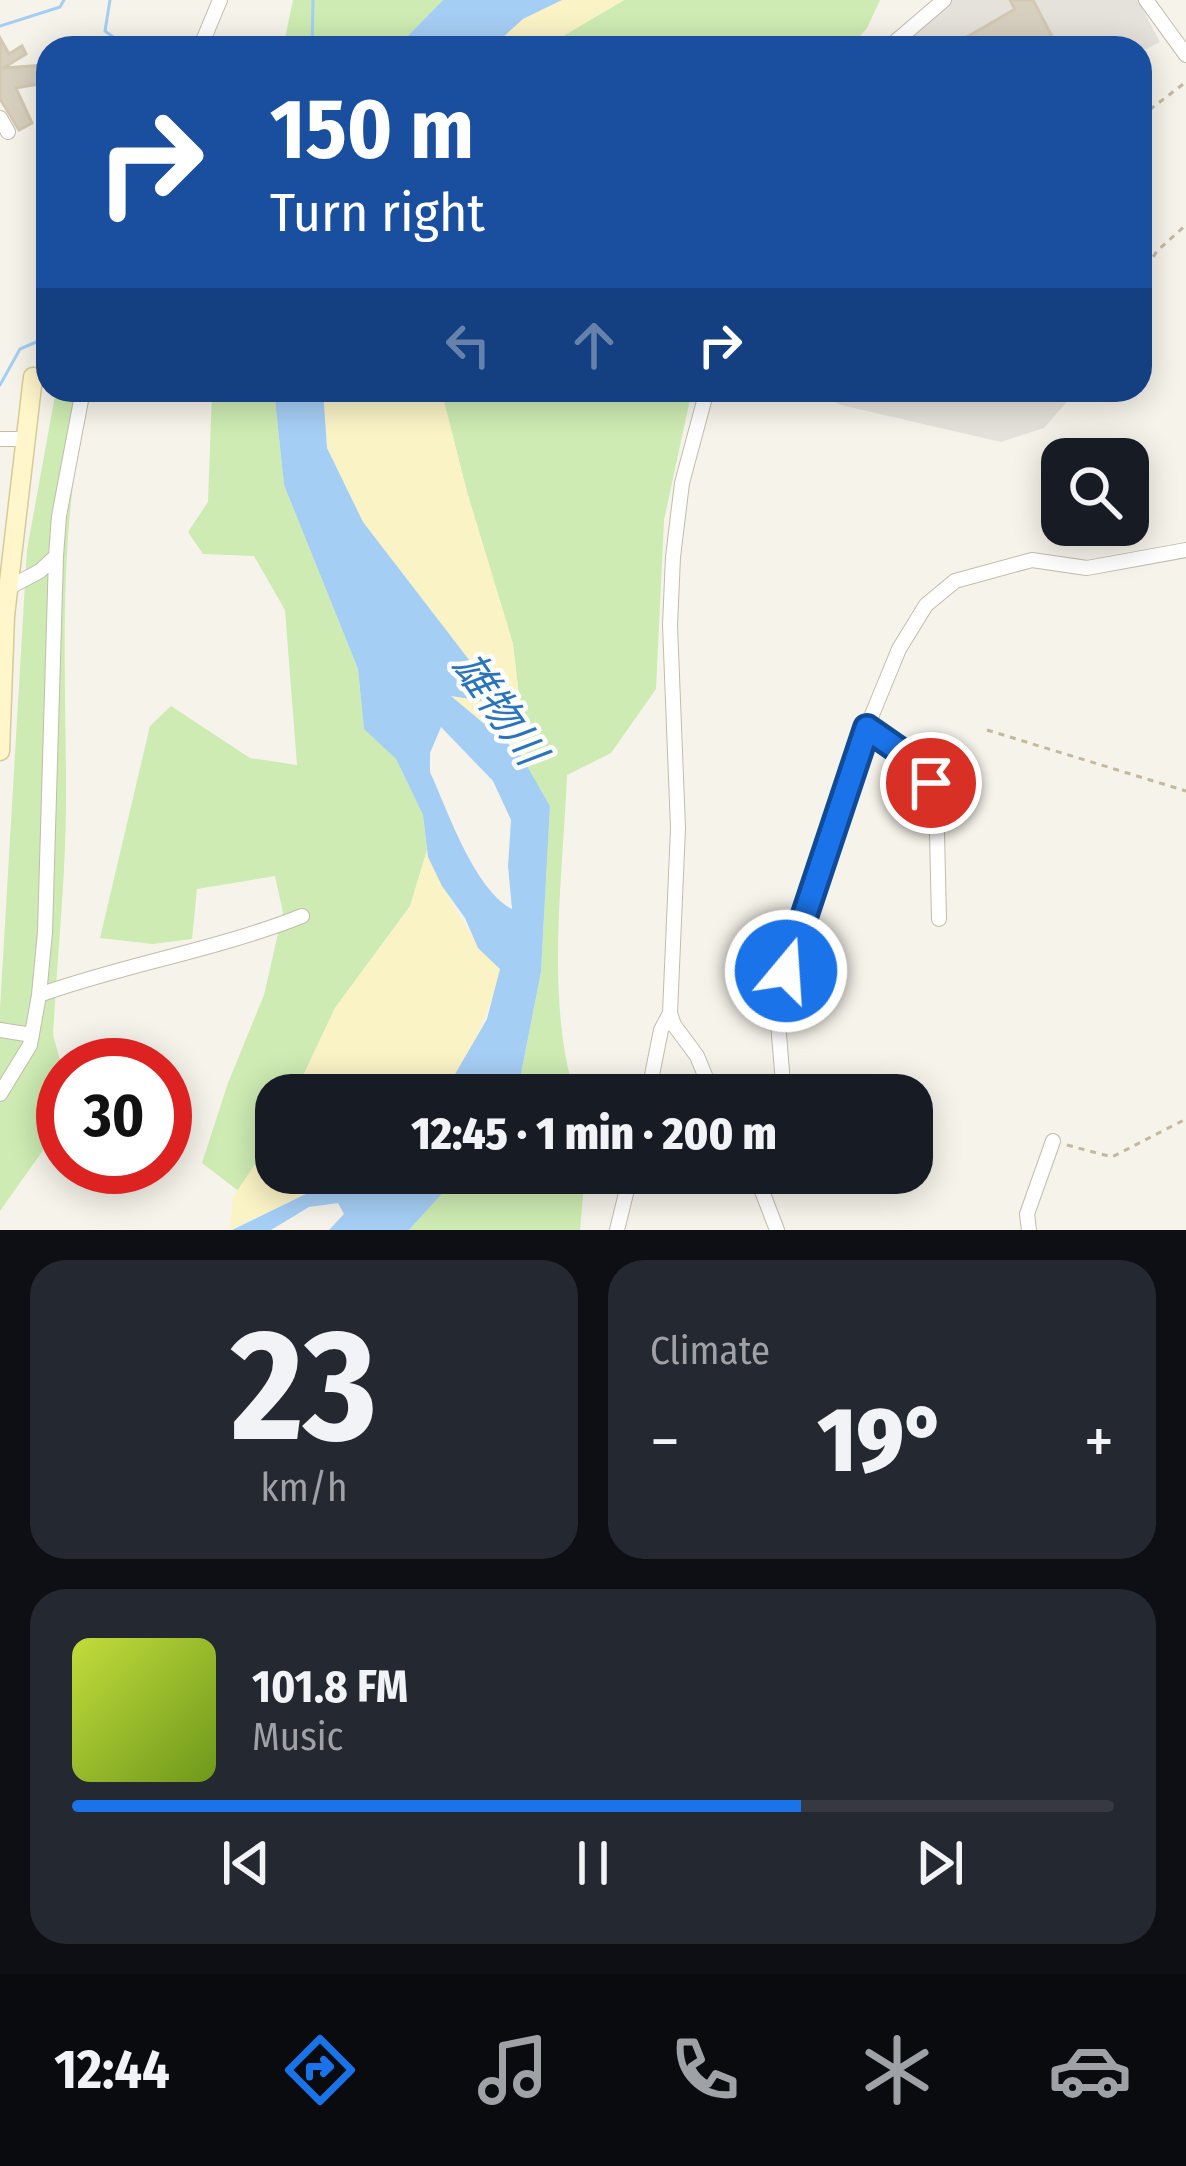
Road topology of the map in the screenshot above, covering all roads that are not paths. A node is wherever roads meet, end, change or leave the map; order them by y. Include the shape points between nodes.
1 (220, 0) edge
2 (944, 0) edge
3 (1146, 0) edge
4 (205, 36) edge
5 (902, 36) edge
6 (1186, 55) edge
7 (33, 377) dead end
8 (81, 402) edge
9 (703, 402) edge
10 (0, 439) edge
11 (24, 440) junction
12 (7, 524) edge
13 (1186, 550) edge
14 (56, 556) junction
15 (8, 588) junction
16 (2, 616) edge
17 (1, 716) edge
18 (867, 728) junction
19 (0, 751) edge
20 (302, 916) dead end
21 (940, 919) dead end
22 (39, 995) junction
23 (670, 1013) junction
24 (0, 1030) edge
25 (32, 1035) junction
26 (652, 1074) edge
27 (704, 1074) edge
28 (782, 1074) edge
29 (0, 1094) edge
30 (1053, 1141) road end
31 (625, 1194) edge
32 (763, 1194) edge
33 (616, 1230) edge
34 (777, 1230) edge
35 (1029, 1230) edge

1 - 4 street
2 - 5 street
3 - 6 street
7 - 11 street
8 - 14 street
9 - 23 street via 682,483 670,625 679,806
10 - 11 street
11 - 12 street
12 - 15 street
13 - 18 street via 1087,568 1032,560 955,581 914,624
14 - 15 street
14 - 22 street
15 - 16 street
16 - 17 street
17 - 19 street
18 - 21 street via 913,760 936,790
18 - 28 street via 786,971 778,1023
20 - 22 street
22 - 25 street
23 - 26 street
23 - 27 street
24 - 25 street
25 - 29 street
30 - 35 street via 1027,1214
31 - 33 street
32 - 34 street

